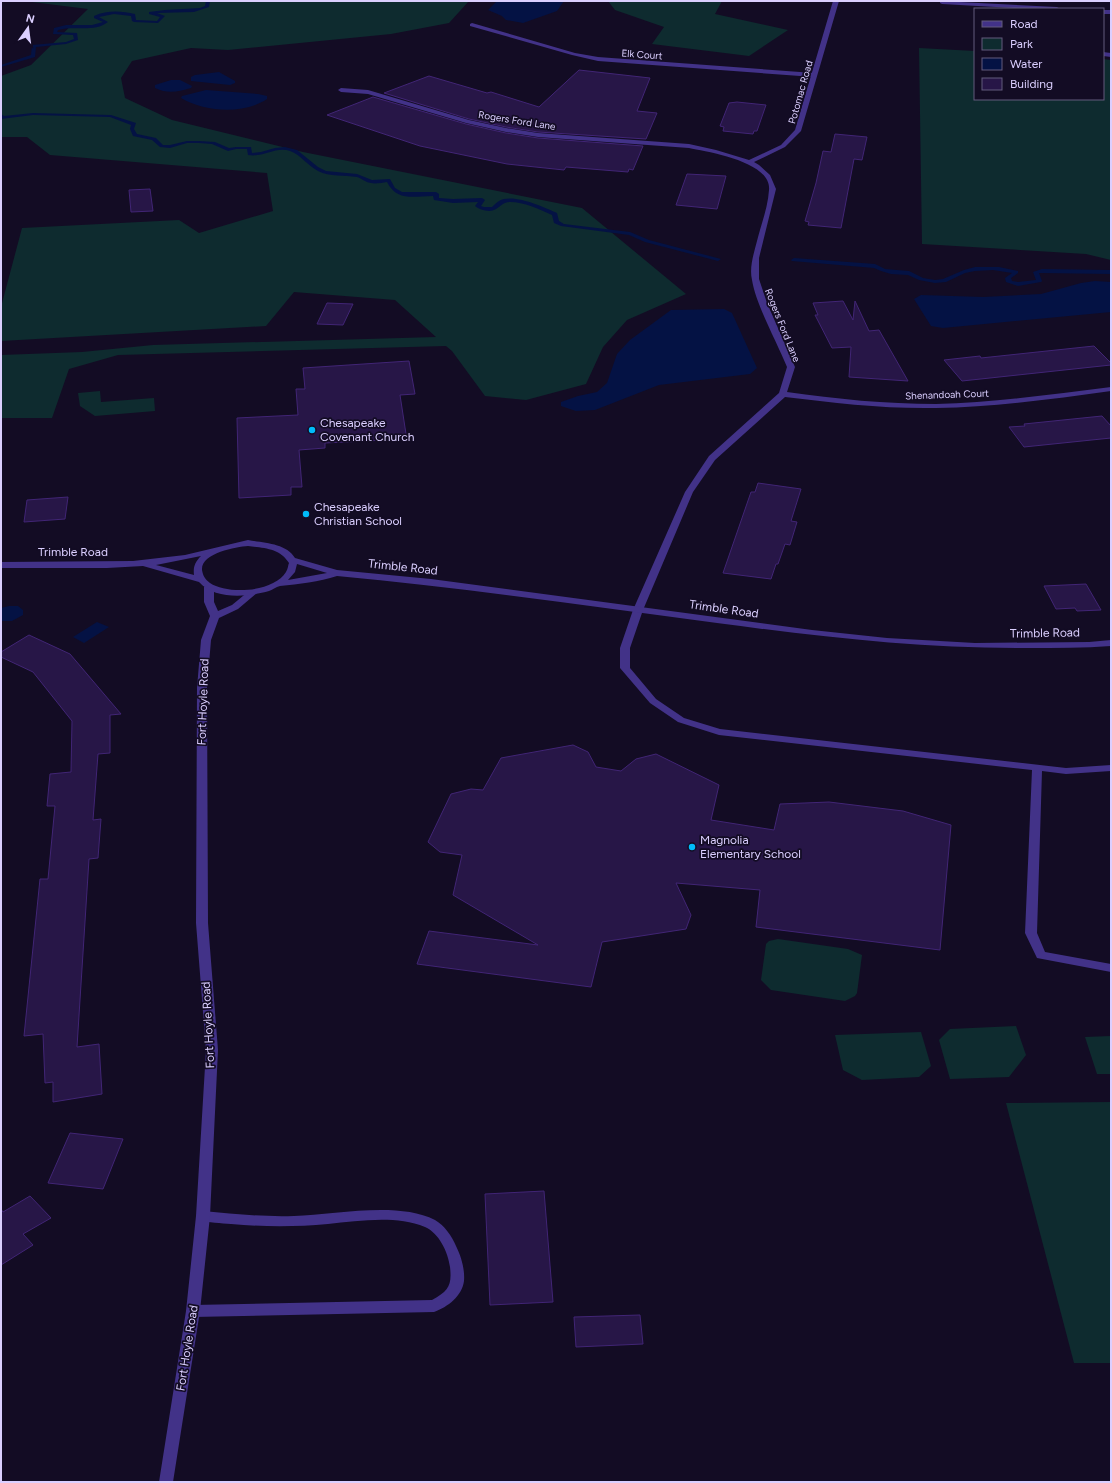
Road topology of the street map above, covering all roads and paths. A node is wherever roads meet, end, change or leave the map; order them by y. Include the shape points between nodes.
1 (836, 1) edge
2 (942, 2) edge
3 (1041, 8) edge
4 (472, 25) dead end
5 (814, 74) junction
6 (342, 90) dead end
7 (749, 162) junction
8 (1111, 389) edge
9 (783, 394) junction
10 (218, 549) junction
11 (293, 560) junction
12 (145, 564) junction
13 (1, 565) edge
14 (336, 573) junction
15 (201, 580) junction
16 (280, 584) junction
17 (209, 587) junction
18 (252, 593) junction
19 (638, 610) junction
20 (215, 616) junction
21 (1111, 643) edge
22 (1038, 767) junction
23 (1111, 768) edge
24 (1111, 968) edge
25 (203, 1216) junction
26 (193, 1311) junction
27 (166, 1482) edge

1 - 5 street, Potomac Road
2 - 3 street
4 - 5 street, Elk Court via 598,59
5 - 7 street, Potomac Road via 798,131 783,146
6 - 7 street, Rogers Ford Lane via 368,92 468,122 506,130 538,135 689,146 714,150
7 - 9 street, Rogers Ford Lane via 768,176 773,189 756,258 755,279 791,368
8 - 9 street, Shenandoah Court via 936,406 891,406
9 - 19 street via 712,458 690,492
10 - 11 street, Trimble Road via 233,544 264,543 288,553
10 - 12 street, Trimble Road via 190,558
10 - 15 street via 200,564 198,572
11 - 14 street, Trimble Road
11 - 16 street via 294,568 289,577
12 - 13 street, Trimble Road
12 - 15 street, Trimble Road
14 - 16 street, Trimble Road
14 - 19 street, Trimble Road via 424,581
15 - 17 street
16 - 18 street, Trimble Road
17 - 18 street via 236,594
17 - 20 street via 209,602
18 - 20 street via 235,606
19 - 21 street, Trimble Road via 887,641 975,646
19 - 22 street via 625,648 625,668 653,701 681,720 719,732
20 - 25 street, Fort Hoyle Road via 206,640 202,688 202,923 212,1050
22 - 23 street via 1066,771
22 - 24 street via 1031,933 1041,955
25 - 26 street, Fort Hoyle Road
25 - 26 street via 295,1221 387,1215 413,1219 432,1224 448,1240 456,1261 458,1276 449,1298 434,1306
26 - 27 street, Fort Hoyle Road

